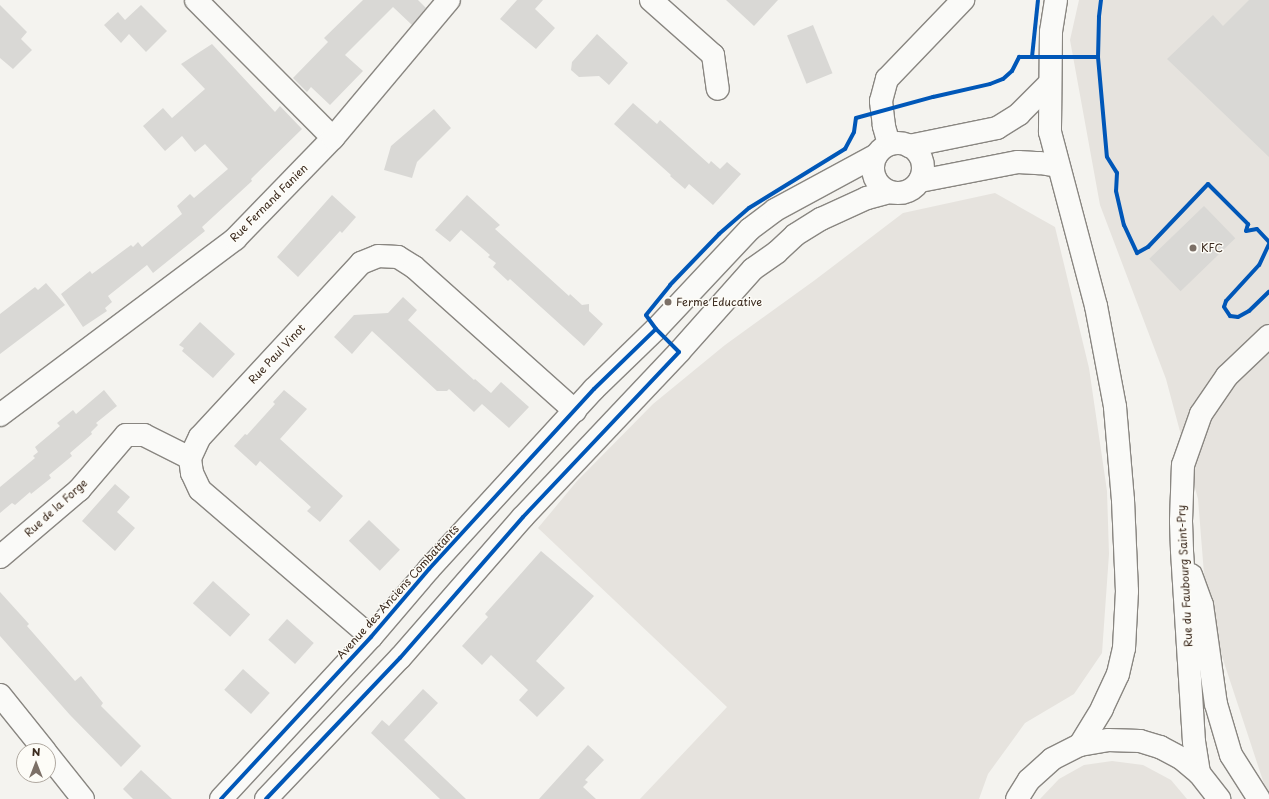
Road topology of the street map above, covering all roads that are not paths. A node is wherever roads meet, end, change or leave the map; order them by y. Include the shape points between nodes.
1 (196, 0) edge
2 (449, 0) edge
3 (651, 0) edge
4 (964, 0) edge
5 (1056, 0) edge
6 (1049, 84) junction
7 (718, 89) dead end
8 (332, 138) junction
9 (891, 149) junction
10 (1058, 166) junction
11 (920, 181) junction
12 (889, 192) junction
13 (1269, 336) edge
14 (574, 411) junction
15 (0, 415) edge
16 (190, 458) junction
17 (1182, 550) junction
18 (0, 557) edge
19 (372, 637) junction
20 (0, 695) edge
21 (39, 743) edge
22 (1080, 745) junction
23 (56, 765) edge
24 (1199, 773) junction
25 (84, 799) edge
26 (221, 799) edge
27 (266, 799) edge
28 (1017, 799) edge
29 (1218, 799) edge
30 (1259, 799) edge

1 - 8 main road
2 - 8 main road, Rue Fernand Fanien
3 - 7 main road via 713,55
4 - 9 main road via 887,79 881,101 884,126
5 - 6 main road via 1050,32
6 - 9 main road, Avenue des Anciens Combattants via 1019,114 997,128
6 - 10 main road via 1050,132
8 - 15 main road, Rue Fernand Fanien via 235,239
9 - 11 main road via 919,154 923,174
9 - 12 main road via 872,168 880,188
9 - 14 main road, Avenue des Anciens Combattants via 786,203 750,228
10 - 11 main road via 1018,162
10 - 22 main road via 1096,306 1114,406 1123,500 1127,592 1124,648 1118,674 1102,709
11 - 12 main road via 906,193
12 - 27 main road via 867,198 821,219 795,235 753,269 639,395 523,517 400,658
13 - 17 main road, Rue du Faubourg Saint-Pry via 1227,376 1201,414 1183,465
14 - 16 main road, Rue Paul Vinot via 414,267 398,257 378,256 361,263 200,437
14 - 19 main road, Avenue des Anciens Combattants via 429,569
16 - 18 main road, Rue de la Forge via 144,435 126,435 79,490
16 - 19 main road via 192,473 200,490
17 - 24 main road, Rue du Faubourg Saint-Pry via 1194,742
17 - 30 main road via 1202,605 1216,704 1231,755
19 - 26 main road, Avenue des Anciens Combattants
20 - 21 main road
22 - 24 main road via 1108,740 1140,741 1160,747 1181,758
22 - 28 main road via 1052,759 1029,780
23 - 25 main road
24 - 29 main road

